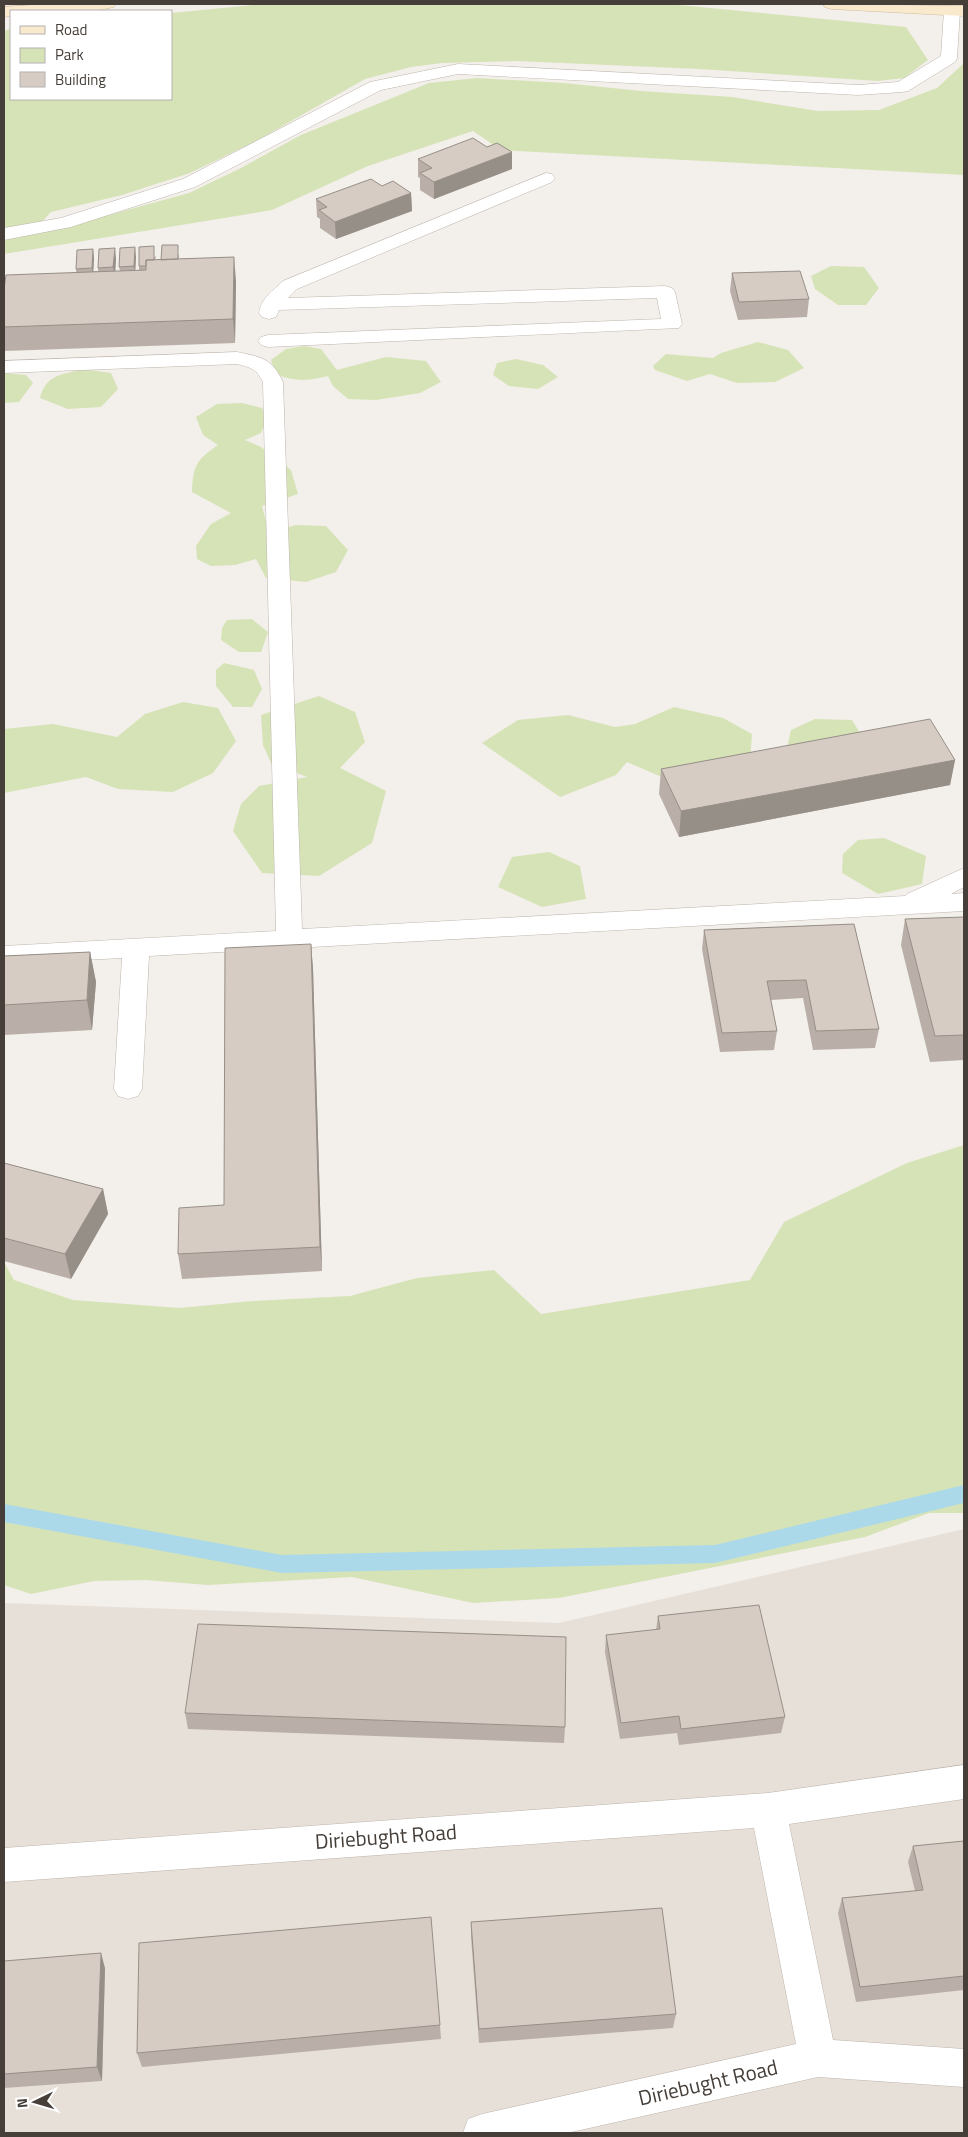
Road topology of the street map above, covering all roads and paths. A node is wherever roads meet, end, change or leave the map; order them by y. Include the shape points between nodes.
1 (108, 4) edge
2 (831, 4) edge
3 (30, 10) edge
4 (958, 11) edge
5 (546, 178) dead end
6 (4, 234) edge
7 (270, 304) junction
8 (268, 341) junction
9 (256, 361) junction
10 (4, 367) edge
11 (964, 877) edge
12 (964, 902) edge
13 (904, 906) junction
14 (290, 939) junction
15 (136, 947) junction
16 (4, 955) edge
17 (128, 1089) dead end
18 (964, 1782) edge
19 (768, 1810) junction
20 (4, 1865) edge
21 (818, 2058) junction
22 (964, 2068) edge
23 (482, 2133) edge

1 - 3 main road
2 - 4 main road
4 - 6 street via 949,58 902,87 858,90 458,69 376,86 189,182 64,223
5 - 7 street via 290,285
7 - 8 street
7 - 8 street via 665,292 672,324
8 - 9 street
9 - 10 street via 237,358
9 - 14 street via 268,369 273,382
11 - 13 street
12 - 13 street
13 - 14 street
14 - 15 street
15 - 16 street
15 - 17 street
18 - 19 street, Diriebught Road
19 - 20 street, Diriebught Road
19 - 21 street
21 - 22 street, Diriebught Road
21 - 23 street, Diriebught Road

